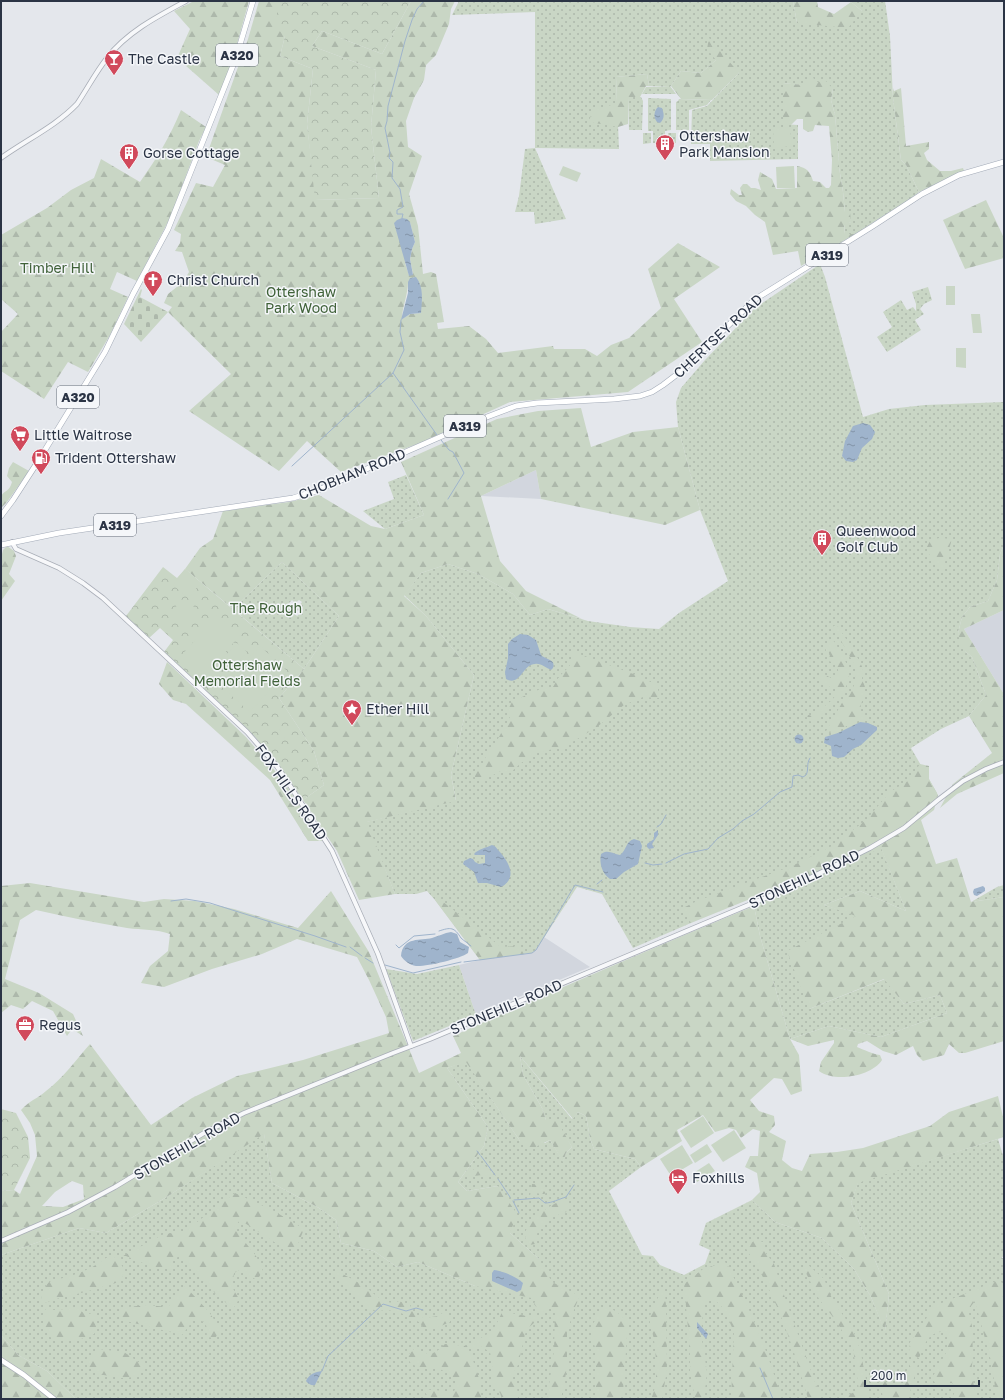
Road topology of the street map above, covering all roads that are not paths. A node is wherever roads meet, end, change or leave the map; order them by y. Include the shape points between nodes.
1 (186, 1) edge
2 (253, 1) edge
3 (1, 158) edge
4 (1004, 162) edge
5 (664, 385) joint
6 (1, 514) edge
7 (10, 543) junction
8 (1, 544) edge
9 (1004, 762) edge
10 (411, 1046) junction
11 (1, 1241) edge
12 (1, 1360) edge
13 (54, 1399) edge

1 - 3 street via 150,21 125,39 106,59 71,110
2 - 6 main road, A320 via 236,58 168,228 105,352 59,429
4 - 5 main road, CHERTSEY ROAD / A319 via 959,176 922,194 754,300 684,369
5 - 7 main road, CHOBHAM ROAD / A319 via 640,396 516,406 316,491 293,498
7 - 8 main road, CHOBHAM ROAD / A319
7 - 10 street, FOX HILLS ROAD via 16,549 59,568 103,598 247,732 276,765 332,851 378,954
9 - 10 street, STONEHILL ROAD via 963,781 899,831 796,885
10 - 11 street, STONEHILL ROAD via 244,1113 204,1133 68,1212
12 - 13 main road

